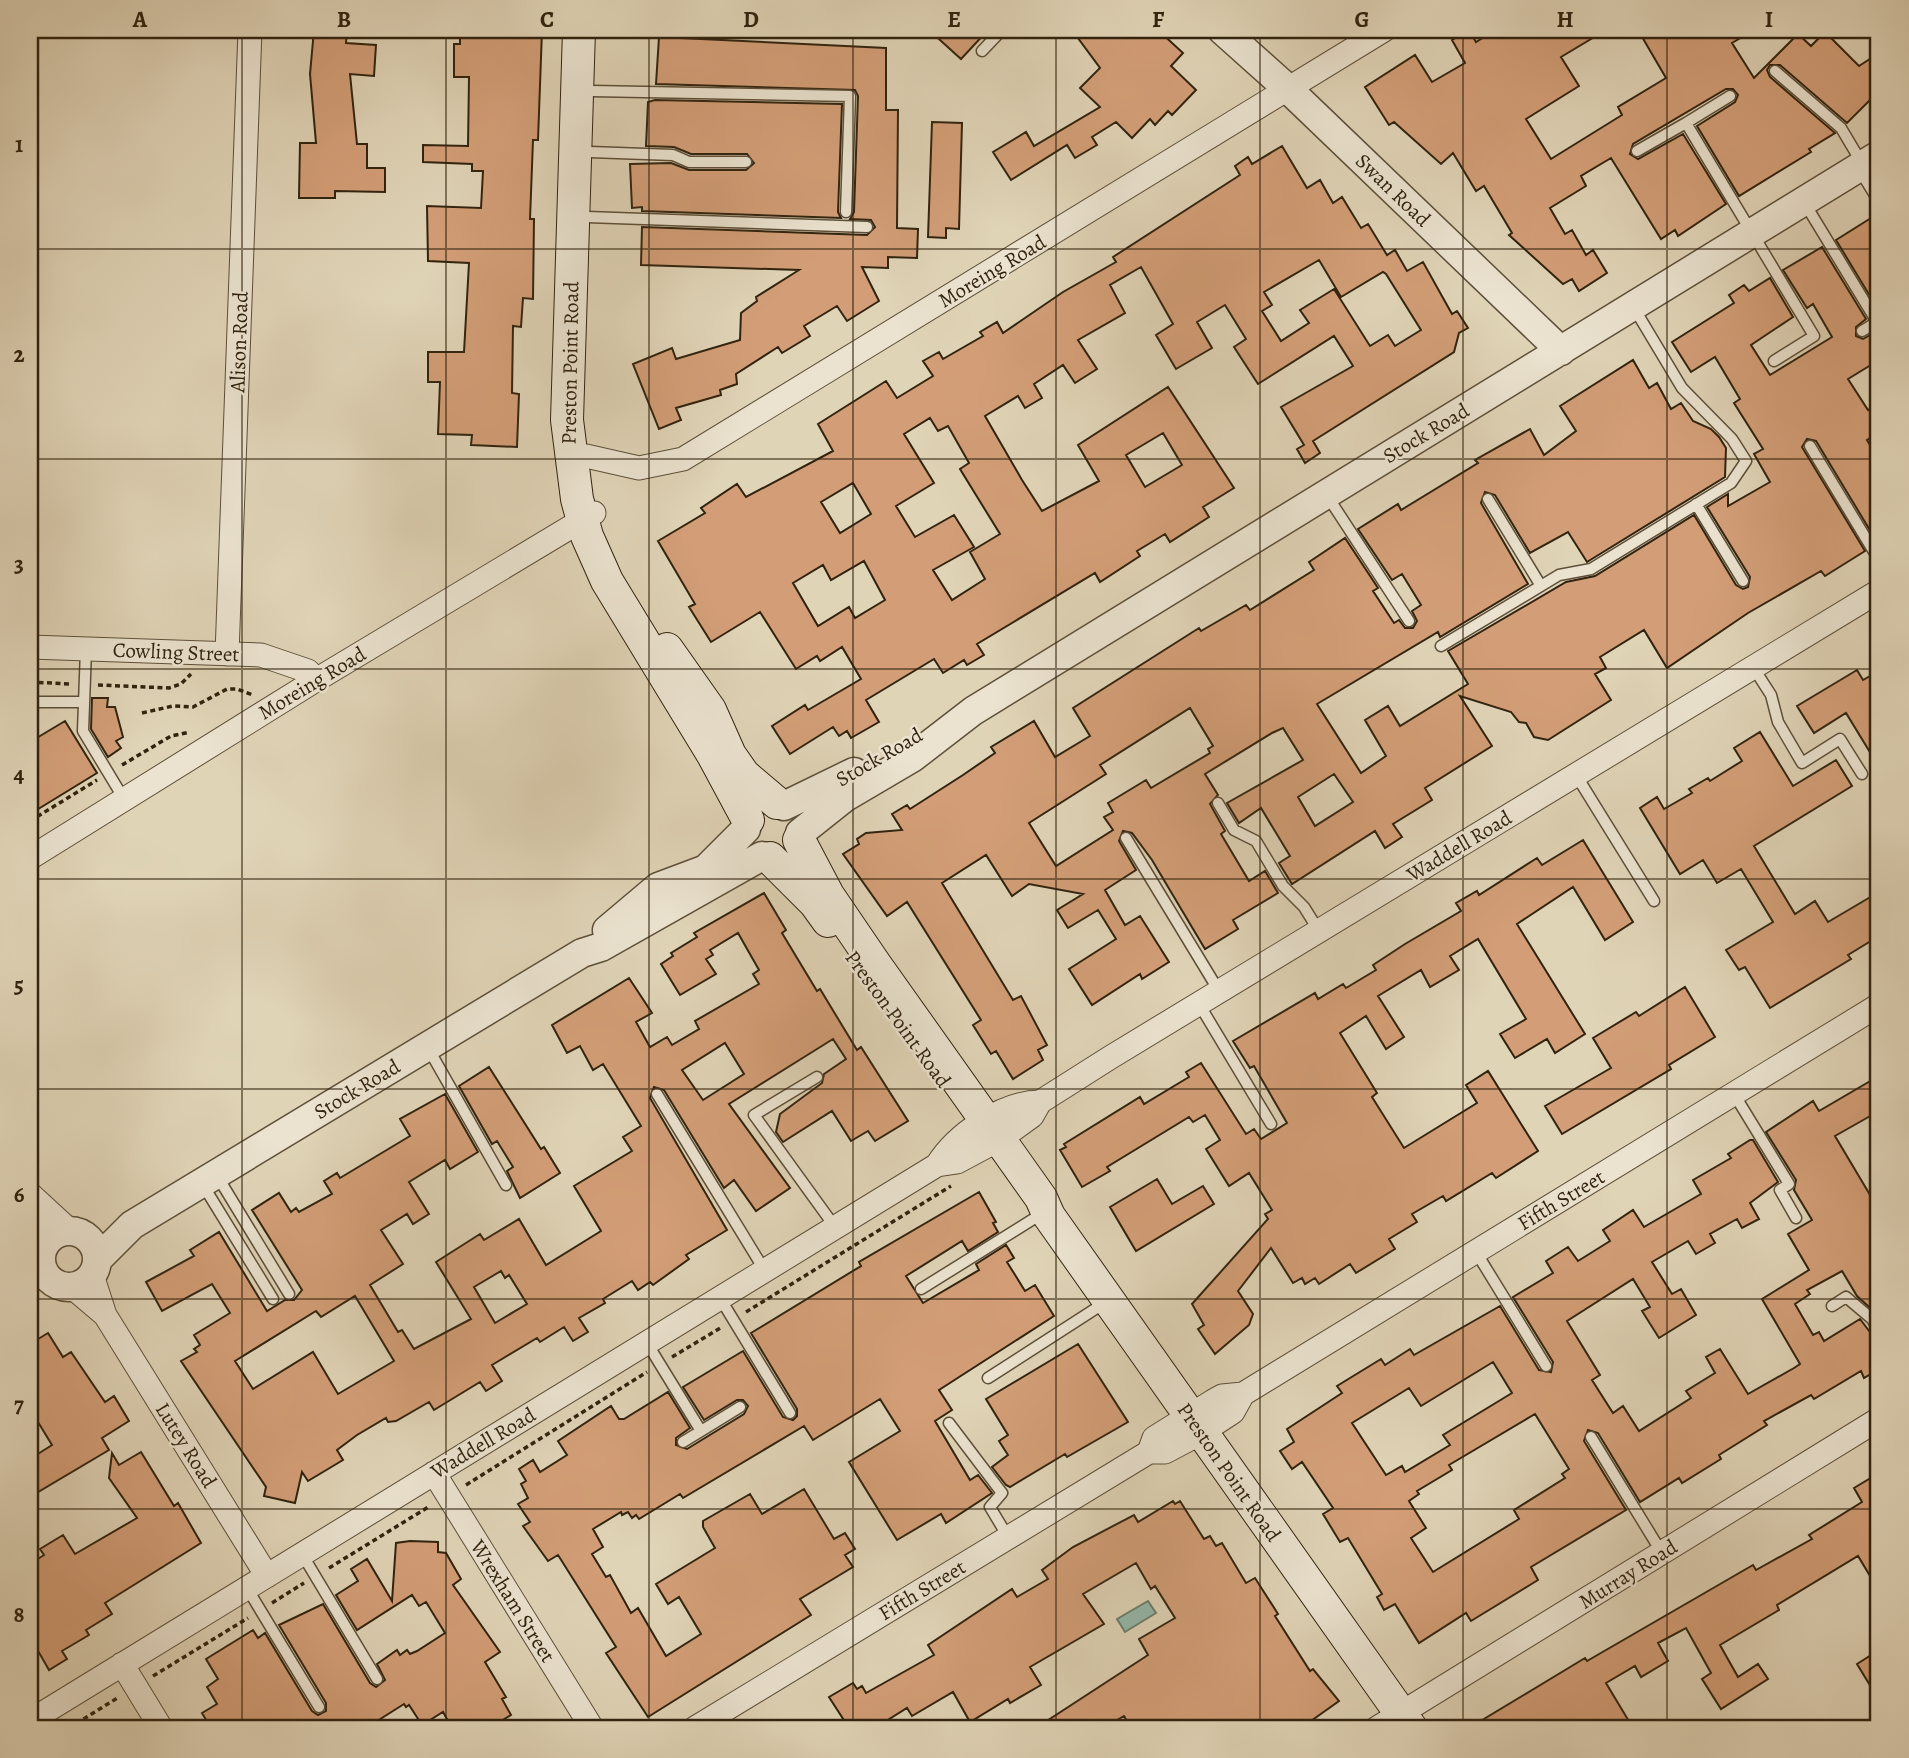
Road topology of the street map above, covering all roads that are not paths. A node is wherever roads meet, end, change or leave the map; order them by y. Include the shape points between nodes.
1 (250, 30) edge
2 (579, 30) edge
3 (593, 30) edge
4 (1002, 30) edge
5 (1222, 30) edge
6 (1384, 30) edge
7 (982, 51) dead end
8 (1775, 71) dead end
9 (1287, 88) junction
10 (591, 91) junction
11 (1730, 96) dead end
12 (1686, 123) junction
13 (1637, 151) dead end
14 (590, 152) junction
15 (746, 162) dead end
16 (1870, 163) edge
17 (1804, 201) junction
18 (1879, 202) edge
19 (846, 212) dead end
20 (587, 217) junction
21 (867, 227) dead end
22 (1752, 234) junction
23 (1634, 308) junction
24 (1862, 331) dead end
25 (1561, 352) junction
26 (1774, 360) dead end
27 (1810, 446) dead end
28 (586, 456) junction
29 (1326, 494) junction
30 (1488, 499) dead end
31 (1696, 504) junction
32 (589, 516) junction
33 (1879, 560) edge
34 (1743, 581) dead end
35 (1541, 586) junction
36 (1879, 591) edge
37 (1409, 621) dead end
38 (1441, 646) dead end
39 (30, 647) edge
40 (86, 649) junction
41 (227, 654) junction
42 (1754, 667) junction
43 (316, 680) junction
44 (30, 702) edge
45 (84, 702) junction
46 (973, 711) junction
47 (1863, 774) dead end
48 (1576, 775) junction
49 (124, 799) junction
50 (1217, 803) dead end
51 (781, 805) junction
52 (747, 825) junction
53 (799, 836) junction
54 (1126, 838) dead end
55 (766, 857) junction
56 (30, 858) edge
57 (1654, 901) dead end
58 (1319, 931) junction
59 (582, 953) junction
60 (1219, 991) junction
61 (1199, 1004) junction
62 (1879, 1005) edge
63 (427, 1047) junction
64 (817, 1077) dead end
65 (657, 1094) dead end
66 (1734, 1094) junction
67 (1271, 1124) dead end
68 (988, 1133) junction
69 (209, 1178) junction
70 (506, 1185) dead end
71 (30, 1194) edge
72 (1046, 1214) junction
73 (1796, 1218) dead end
74 (132, 1225) junction
75 (835, 1227) junction
76 (55, 1247) edge
77 (1476, 1252) junction
78 (765, 1271) junction
79 (80, 1277) junction
80 (921, 1289) dead end
81 (30, 1294) edge
82 (289, 1294) dead end
83 (720, 1298) junction
84 (273, 1299) dead end
85 (1108, 1301) junction
86 (1832, 1306) dead end
87 (1879, 1331) edge
88 (647, 1343) junction
89 (1546, 1366) dead end
90 (988, 1378) dead end
91 (740, 1407) dead end
92 (790, 1413) dead end
93 (1879, 1419) edge
94 (949, 1423) dead end
95 (1195, 1424) junction
96 (701, 1431) junction
97 (1591, 1437) dead end
98 (683, 1442) dead end
99 (434, 1473) junction
100 (1008, 1537) junction
101 (1662, 1553) junction
102 (302, 1554) junction
103 (257, 1582) junction
104 (122, 1664) junction
105 (377, 1679) dead end
106 (319, 1707) dead end
107 (30, 1721) edge
108 (1396, 1723) edge
109 (161, 1728) edge
110 (592, 1728) edge
111 (695, 1728) edge

1 - 41 street, Alison Road
2 - 32 main road, Preston Point Road via 567,420 570,463
3 - 10 main road, Preston Point Road
4 - 7 lane
5 - 9 street, Swan Road
6 - 9 street, Moreing Road
8 - 16 lane via 1841,128
9 - 25 street, Swan Road
9 - 28 street, Moreing Road via 683,459 639,468
10 - 14 main road, Preston Point Road
10 - 19 lane via 850,96
11 - 12 lane
12 - 13 lane
12 - 22 lane
14 - 15 lane via 673,155 689,162
14 - 20 main road, Preston Point Road
16 - 17 street, Stock Road
16 - 18 lane
17 - 22 street, Stock Road
17 - 24 lane via 1877,322
20 - 21 lane
20 - 28 main road, Preston Point Road via 580,370
22 - 23 street, Stock Road
22 - 26 lane via 1814,336
23 - 25 street, Stock Road
23 - 31 lane via 1682,388 1732,439 1746,461 1731,483
25 - 29 street, Stock Road
27 - 33 lane
28 - 32 main road, Preston Point Road
29 - 37 lane
29 - 46 street, Stock Road
30 - 35 lane
31 - 34 lane
31 - 35 lane via 1591,569 1559,575
32 - 43 street, Moreing Road
32 - 51 main road, Preston Point Road via 636,604 694,683 730,755 744,775
32 - 52 main road, Preston Point Road via 607,581 713,755
35 - 38 lane
36 - 42 street, Waddell Road
39 - 40 street, Cowling Street
40 - 41 street, Cowling Street
40 - 45 lane
41 - 43 street, Cowling Street via 275,659 309,671
42 - 47 lane via 1802,763 1840,739
42 - 48 street, Waddell Road
43 - 49 street, Moreing Road
44 - 45 lane
45 - 49 lane via 83,731
46 - 51 street, Stock Road via 954,712 858,770
46 - 53 street, Stock Road via 912,758 844,798
48 - 57 lane
48 - 58 street, Waddell Road
49 - 56 street, Moreing Road
50 - 58 lane via 1234,830 1256,841 1283,886
51 - 52 main road, Stock Road via 759,807
51 - 53 main road via 796,816
52 - 55 main road via 751,846
52 - 59 street, Stock Road via 706,869 658,887
53 - 55 main road, Stock Road via 791,852
53 - 68 main road, Preston Point Road via 828,895
54 - 60 lane
55 - 59 street, Stock Road
55 - 68 main road, Preston Point Road via 815,902
58 - 60 street, Waddell Road
59 - 63 street, Stock Road
60 - 61 street, Waddell Road
61 - 67 lane
61 - 68 street, Waddell Road via 1040,1102 1025,1102
62 - 66 street, Fifth Street
63 - 69 street, Stock Road
63 - 70 lane
64 - 75 lane via 754,1115
65 - 78 lane
66 - 73 lane via 1789,1184 1780,1190
66 - 77 street, Fifth Street
68 - 72 main road, Preston Point Road via 1041,1198
68 - 75 street, Waddell Road via 957,1162 937,1165
69 - 74 street, Stock Road
69 - 82 lane
69 - 84 lane
71 - 76 street
72 - 80 lane
72 - 85 main road, Preston Point Road
74 - 76 street, Stock Road
74 - 79 street, Stock Road
75 - 78 street, Waddell Road
76 - 79 street via 46,1275
76 - 79 street via 91,1241
77 - 89 lane
77 - 95 street, Fifth Street via 1243,1394 1233,1412
78 - 83 street, Waddell Road
79 - 81 street
79 - 103 street, Lutey Road
83 - 88 street, Waddell Road
83 - 92 lane
85 - 90 lane
85 - 95 main road, Preston Point Road
86 - 87 lane via 1846,1297
88 - 96 lane
88 - 99 street, Waddell Road
91 - 96 lane
93 - 101 street, Murray Road
94 - 100 lane via 1002,1493 990,1507
95 - 100 street, Fifth Street via 1165,1452 1149,1452
95 - 108 main road, Preston Point Road
96 - 98 lane
97 - 101 lane
99 - 102 street, Waddell Road
99 - 110 street, Wrexham Street
100 - 111 street, Fifth Street
101 - 108 street, Murray Road
102 - 103 street, Waddell Road
102 - 105 lane
103 - 104 street, Waddell Road
103 - 106 lane via 261,1610
104 - 107 street, Waddell Road
104 - 109 street

